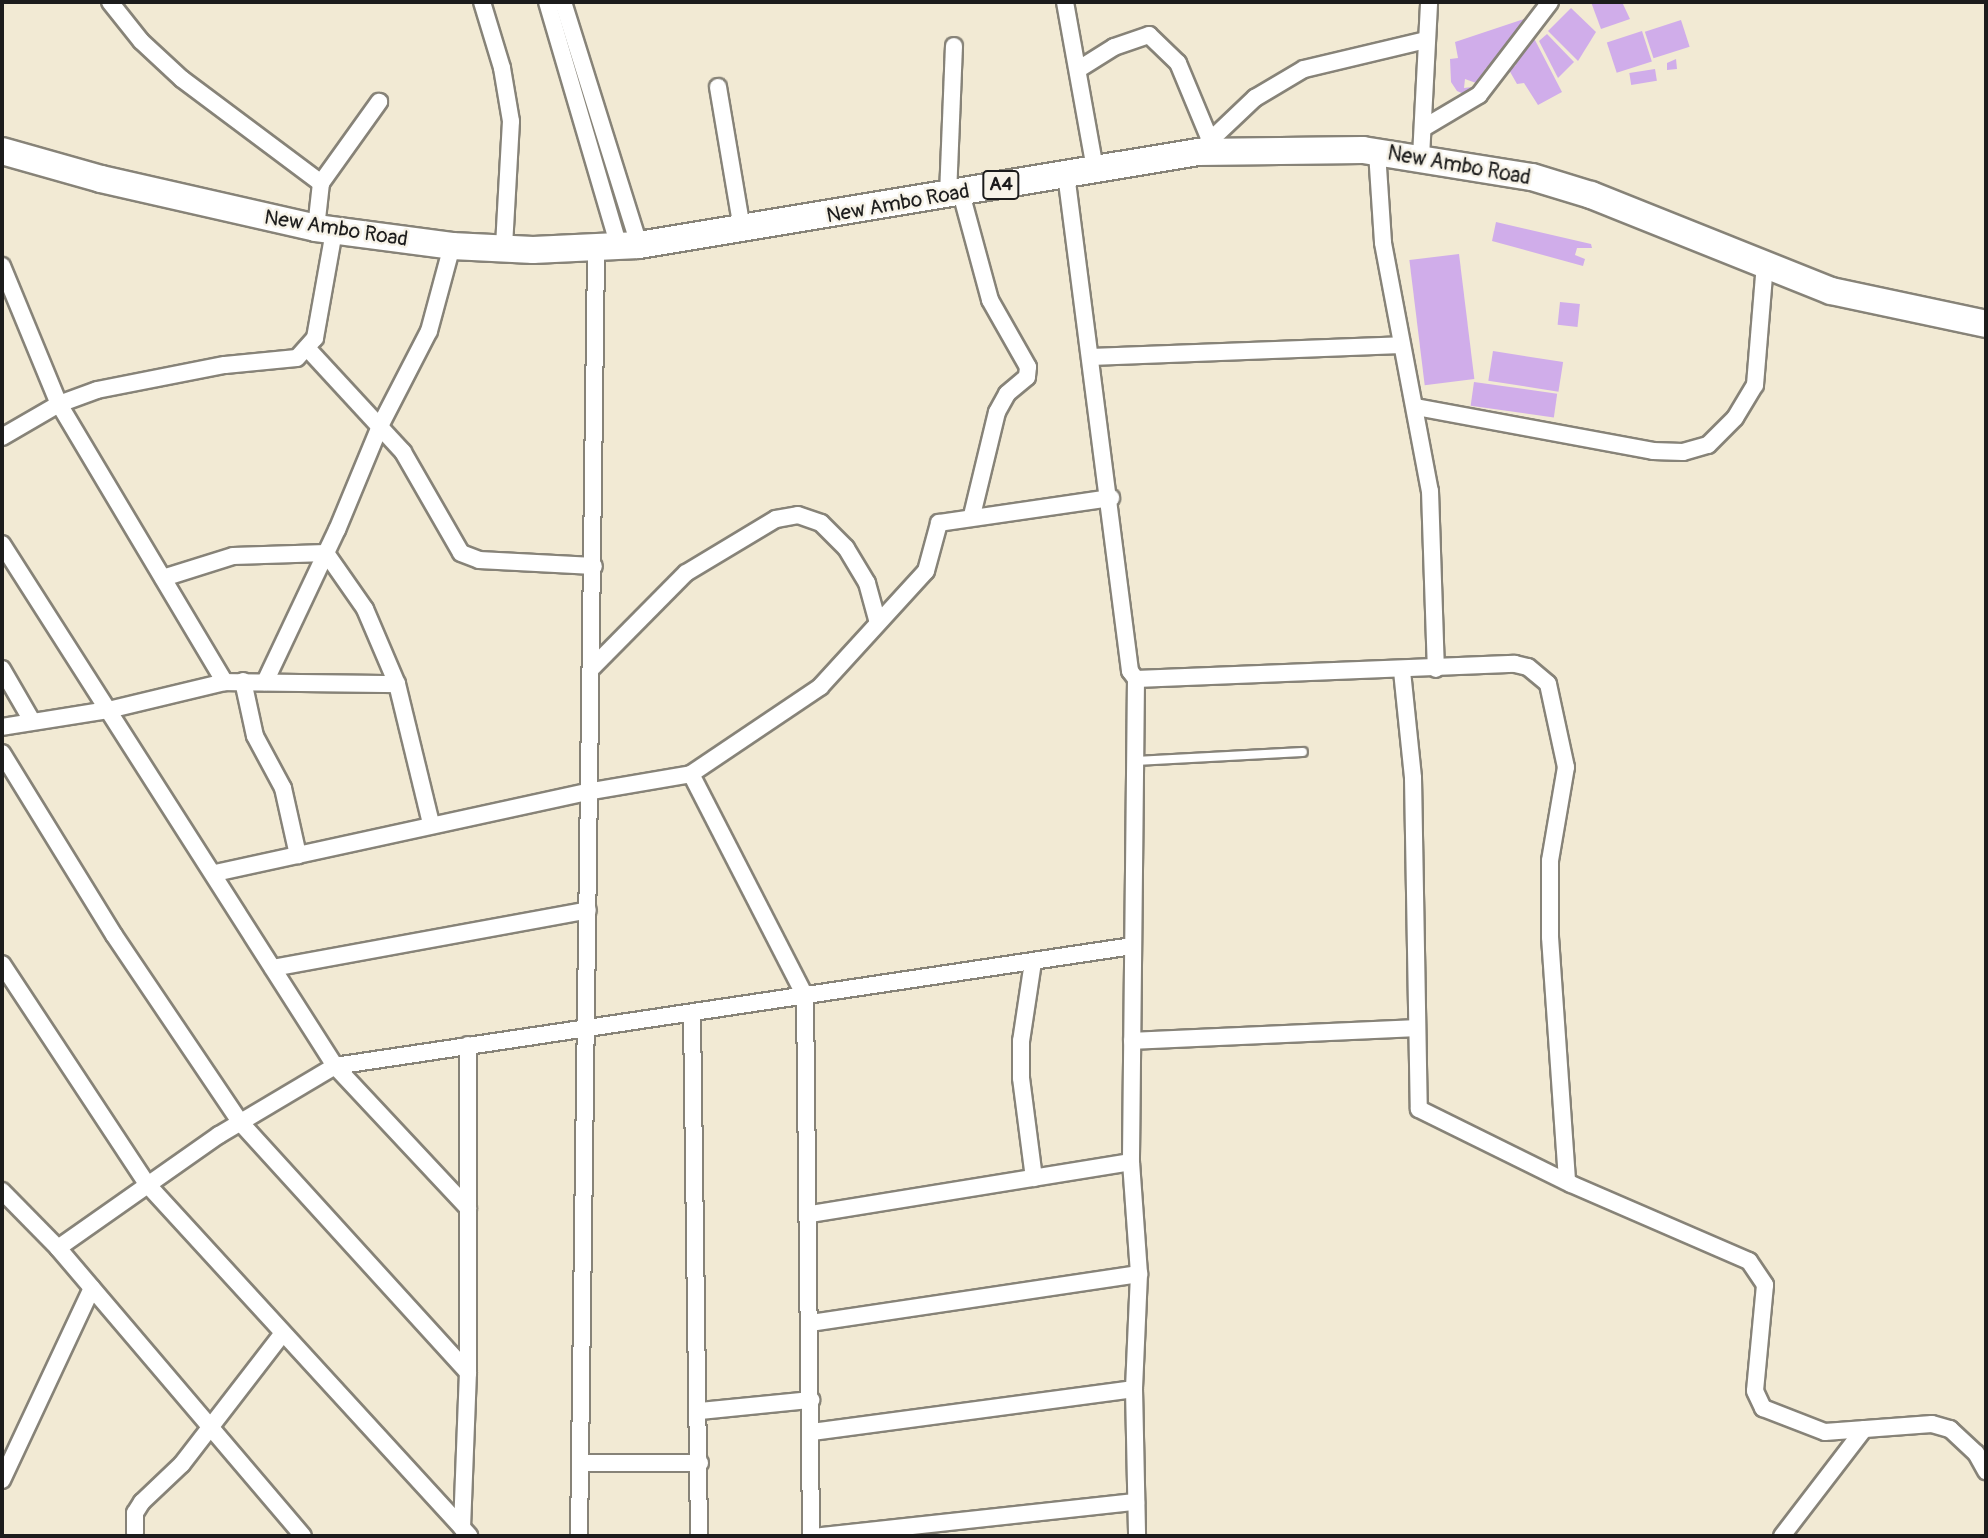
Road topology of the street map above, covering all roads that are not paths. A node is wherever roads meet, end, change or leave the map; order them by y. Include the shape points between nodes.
1 (110, 2) edge
2 (482, 2) edge
3 (547, 2) edge
4 (564, 2) edge
5 (1065, 2) edge
6 (1429, 2) edge
7 (1550, 2) edge
8 (1426, 40) junction
9 (954, 47) dead end
10 (1079, 69) junction
11 (718, 87) dead end
12 (379, 102) dead end
13 (1425, 127) junction
14 (1204, 146) junction
15 (2, 151) edge
16 (1377, 152) junction
17 (1422, 158) junction
18 (1095, 169) junction
19 (1066, 174) junction
20 (321, 183) junction
21 (954, 194) junction
22 (743, 229) junction
23 (325, 230) junction
24 (452, 246) junction
25 (618, 246) junction
26 (504, 248) junction
27 (1765, 264) junction
28 (2, 265) edge
29 (1986, 324) edge
30 (1400, 345) junction
31 (308, 349) junction
32 (1092, 358) junction
33 (59, 404) junction
34 (1416, 407) junction
35 (381, 424) junction
36 (2, 437) edge
37 (1111, 498) junction
38 (972, 515) junction
39 (2, 544) edge
40 (326, 553) junction
41 (594, 566) junction
42 (163, 578) junction
43 (878, 624) junction
44 (593, 667) junction
45 (2, 669) edge
46 (1436, 669) junction
47 (1402, 671) junction
48 (1136, 679) junction
49 (243, 681) junction
50 (225, 682) junction
51 (265, 682) junction
52 (397, 684) junction
53 (108, 710) junction
54 (31, 719) junction
55 (2, 726) edge
56 (1303, 752) dead end
57 (2, 753) edge
58 (1135, 761) junction
59 (691, 775) junction
60 (592, 791) junction
61 (431, 824) junction
62 (298, 855) junction
63 (215, 873) junction
64 (588, 910) junction
65 (1132, 946) junction
66 (1033, 962) junction
67 (2, 964) edge
68 (273, 968) junction
69 (805, 996) junction
70 (692, 1015) junction
71 (586, 1028) junction
72 (1416, 1028) junction
73 (1132, 1041) junction
74 (468, 1045) junction
75 (335, 1066) junction
76 (240, 1122) junction
77 (1131, 1163) junction
78 (1034, 1178) junction
79 (1567, 1179) junction
80 (147, 1184) junction
81 (2, 1191) edge
82 (468, 1208) junction
83 (810, 1214) junction
84 (58, 1248) junction
85 (1139, 1275) junction
86 (92, 1288) junction
87 (811, 1323) junction
88 (283, 1332) junction
89 (468, 1373) junction
90 (1134, 1389) junction
91 (811, 1400) junction
92 (700, 1411) junction
93 (210, 1429) junction
94 (1864, 1429) junction
95 (812, 1432) junction
96 (583, 1463) junction
97 (700, 1463) junction
98 (1986, 1471) edge
99 (2, 1480) edge
100 (1136, 1502) junction
101 (465, 1532) edge
102 (135, 1533) dead end
103 (303, 1536) edge
104 (579, 1536) edge
105 (699, 1536) edge
106 (811, 1536) edge
107 (821, 1536) edge
108 (1137, 1536) edge
109 (1782, 1536) edge

1 - 20 street via 141,41 182,79
2 - 26 street via 502,68 511,121
3 - 25 street
4 - 25 street
5 - 10 street
6 - 8 street
7 - 13 street via 1479,95
8 - 13 street
8 - 14 street via 1304,69 1255,98
9 - 21 street
10 - 14 street via 1114,47 1149,35 1178,63
10 - 18 street
11 - 22 street
12 - 20 street
13 - 17 street
14 - 16 main road, New Ambo Road / A4
14 - 18 main road, New Ambo Road / A4
15 - 23 main road, New Ambo Road / A4 via 114,183
16 - 17 main road, New Ambo Road / A4
16 - 30 street via 1383,243
17 - 27 main road, New Ambo Road / A4 via 1532,177
18 - 19 main road, New Ambo Road / A4
19 - 21 main road, New Ambo Road / A4
19 - 32 street
20 - 23 street
21 - 22 main road, New Ambo Road / A4
21 - 38 street via 990,300 1028,367 1027,377 1007,394 997,412
22 - 25 main road, New Ambo Road / A4
23 - 24 main road, New Ambo Road / A4
23 - 31 street via 315,338
24 - 26 main road, New Ambo Road / A4
24 - 35 street via 429,331
25 - 26 main road, New Ambo Road / A4
25 - 41 street
27 - 29 main road, New Ambo Road / A4 via 1830,291
27 - 34 street via 1755,385 1735,418 1708,445 1683,452 1653,451
28 - 33 street
30 - 32 street
30 - 34 street
31 - 33 street via 297,358 171,374 97,390
31 - 35 street
32 - 37 street
33 - 36 street
33 - 42 street
34 - 46 street via 1430,491
35 - 40 street
35 - 41 street via 403,452 461,553 479,560
37 - 38 street
37 - 48 street via 1130,671
38 - 43 street via 936,527 926,570
39 - 53 street
40 - 42 street via 233,555
40 - 51 street
40 - 52 street via 365,609
41 - 44 street
42 - 50 street
43 - 44 street via 867,583 846,548 821,523 798,515 776,519 686,573
43 - 59 street via 820,687
44 - 60 street
45 - 54 street
46 - 47 street
46 - 79 street via 1528,667 1548,684 1551,694 1566,767 1550,861 1550,937
47 - 48 street
47 - 72 street via 1413,778
48 - 58 street
49 - 50 street
49 - 51 street
49 - 62 street via 255,736 283,788
50 - 53 street
51 - 52 street
52 - 61 street
53 - 54 street
53 - 63 street
54 - 55 street
56 - 58 lane
57 - 76 street via 114,935
58 - 65 street
59 - 60 street
59 - 69 street
60 - 61 street
60 - 64 street
61 - 62 street
62 - 63 street
63 - 68 street
64 - 68 street
64 - 71 street
65 - 66 street
65 - 73 street
66 - 69 street
66 - 78 street via 1021,1041 1021,1078
67 - 80 street
68 - 75 street
69 - 70 street
69 - 83 street
70 - 71 street
70 - 92 street
71 - 74 street
71 - 96 street
72 - 73 street
72 - 79 street via 1419,1109
73 - 77 street
74 - 75 street
74 - 82 street
75 - 76 street
75 - 82 street
76 - 80 street
76 - 89 street
77 - 78 street
77 - 85 street
78 - 83 street
79 - 94 street via 1749,1261 1765,1285 1755,1391 1763,1408 1825,1432
80 - 84 street
80 - 88 street
81 - 84 street
82 - 89 street
83 - 87 street
84 - 86 street
85 - 87 street
85 - 90 street
86 - 93 street
86 - 99 street
87 - 91 street
88 - 93 street
88 - 101 street
89 - 101 street
90 - 95 street
90 - 100 street
91 - 92 street
91 - 95 street
92 - 97 street
93 - 102 street via 142,1502 135,1513
93 - 103 street
94 - 98 street via 1932,1424 1950,1429 1976,1453
94 - 109 street
95 - 106 street
96 - 97 street
96 - 104 street
97 - 105 street
100 - 107 street
100 - 108 street

